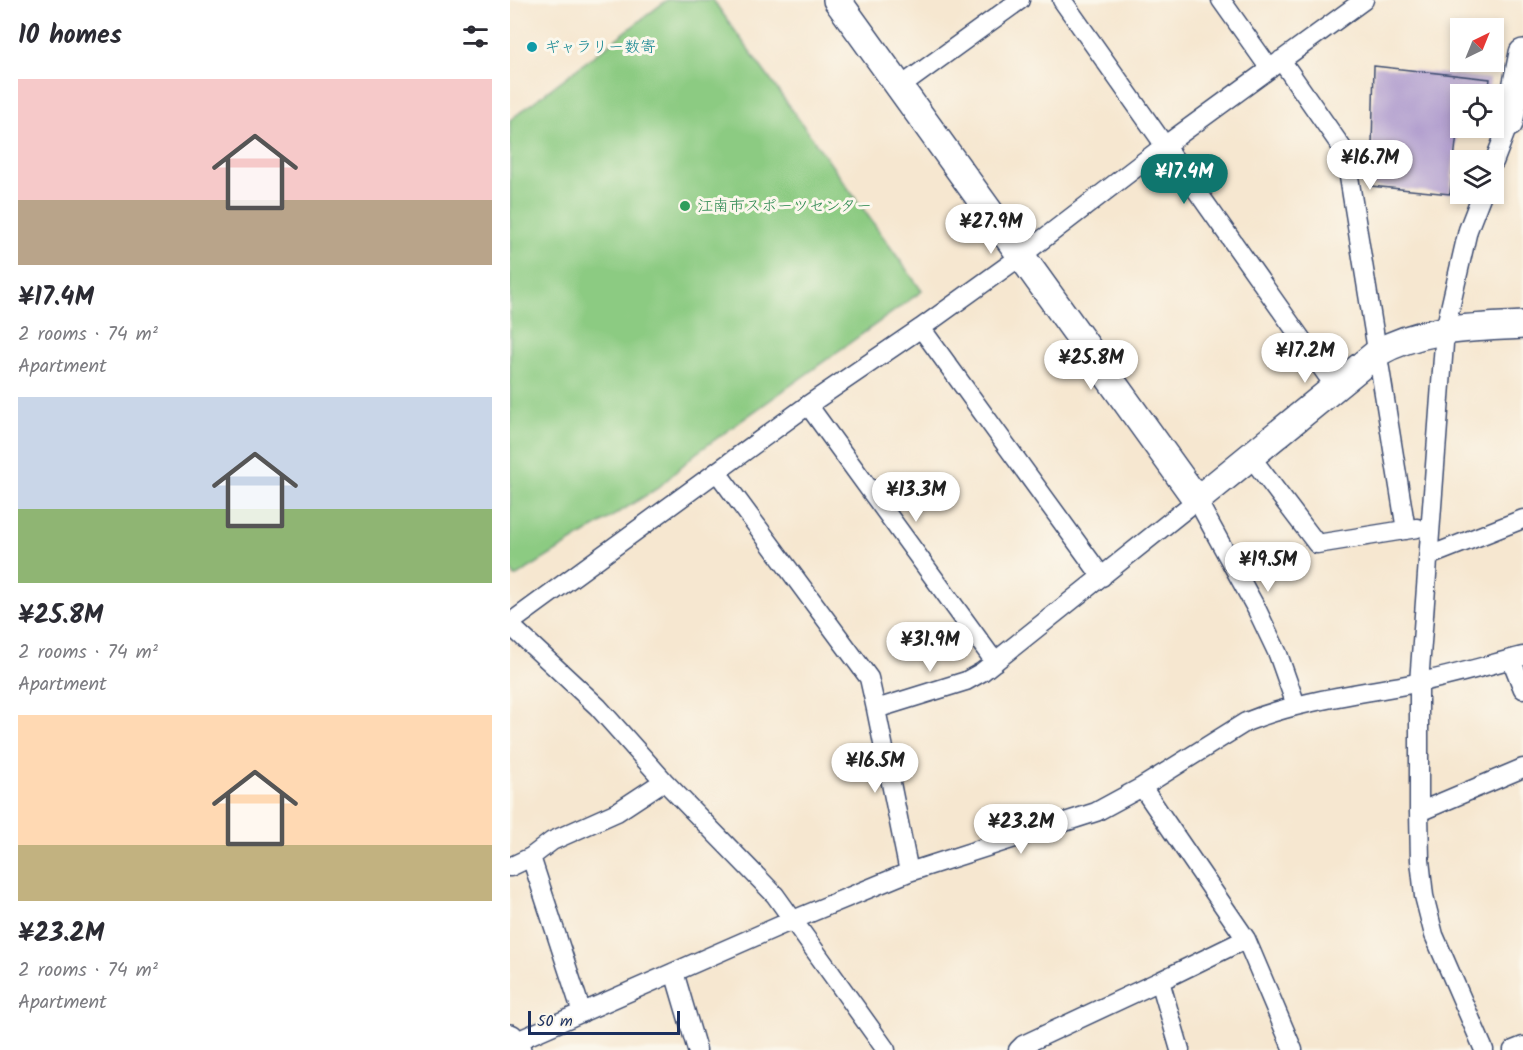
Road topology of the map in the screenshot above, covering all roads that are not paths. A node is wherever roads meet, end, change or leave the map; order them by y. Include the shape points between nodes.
1 (837, 0) edge
2 (1020, 0) edge
3 (1062, 0) edge
4 (1221, 0) edge
5 (1364, 0) edge
6 (1523, 53) edge
7 (1276, 65) junction
8 (900, 87) junction
9 (1509, 123) joint
10 (1164, 146) junction
11 (1499, 150) edge
12 (1478, 204) edge
13 (1021, 256) junction
14 (1523, 325) edge
15 (921, 328) junction
16 (1445, 330) junction
17 (1377, 353) junction
18 (1336, 388) junction
19 (808, 405) junction
20 (1251, 457) junction
21 (717, 472) junction
22 (1197, 500) junction
23 (1523, 519) edge
24 (1430, 526) junction
25 (1406, 530) junction
26 (1429, 556) junction
27 (1102, 577) junction
28 (510, 624) edge
29 (1517, 658) edge
30 (994, 662) junction
31 (1419, 683) junction
32 (1523, 689) edge
33 (1296, 705) junction
34 (876, 709) junction
35 (1523, 768) edge
36 (664, 781) junction
37 (1142, 787) junction
38 (1419, 812) junction
39 (531, 857) junction
40 (510, 867) edge
41 (909, 872) junction
42 (793, 920) junction
43 (1246, 939) junction
44 (674, 972) junction
45 (1160, 981) junction
46 (582, 1013) junction
47 (513, 1044) edge
48 (1523, 1046) edge
49 (697, 1050) edge
50 (886, 1050) edge
51 (1018, 1050) edge
52 (1180, 1050) edge
53 (1293, 1050) edge
54 (1484, 1050) edge
55 (1513, 1050) edge

1 - 8 street
2 - 8 street
3 - 10 street
4 - 7 street
5 - 7 street
6 - 9 street
7 - 10 street
7 - 17 street via 1345,152
8 - 13 street
9 - 11 street
10 - 13 street
10 - 18 street
12 - 16 street via 1468,230
13 - 15 street
13 - 22 street
14 - 16 street
15 - 19 street
15 - 27 street
16 - 17 street via 1394,343
16 - 24 street
17 - 18 street
17 - 25 street
18 - 20 street
19 - 21 street
19 - 30 street
20 - 22 street
20 - 25 street via 1317,544
21 - 28 street
21 - 34 street via 869,678
22 - 27 street
22 - 33 street via 1257,610
23 - 26 street
24 - 25 street
24 - 26 street
26 - 31 street
27 - 30 street
28 - 36 street via 598,707
29 - 31 street
29 - 32 street
30 - 34 street via 966,681
31 - 33 street
31 - 38 street
33 - 37 street via 1246,722
34 - 41 street
35 - 38 street
36 - 39 street via 617,812 552,841
36 - 42 street via 775,895
37 - 41 street via 1096,812
37 - 43 street
38 - 54 street via 1419,860 1434,935
39 - 40 street
39 - 46 street
41 - 42 street
42 - 44 street
42 - 50 street
43 - 45 street
43 - 53 street
44 - 46 street
44 - 49 street
45 - 51 street
45 - 52 street
46 - 47 street
48 - 55 street

